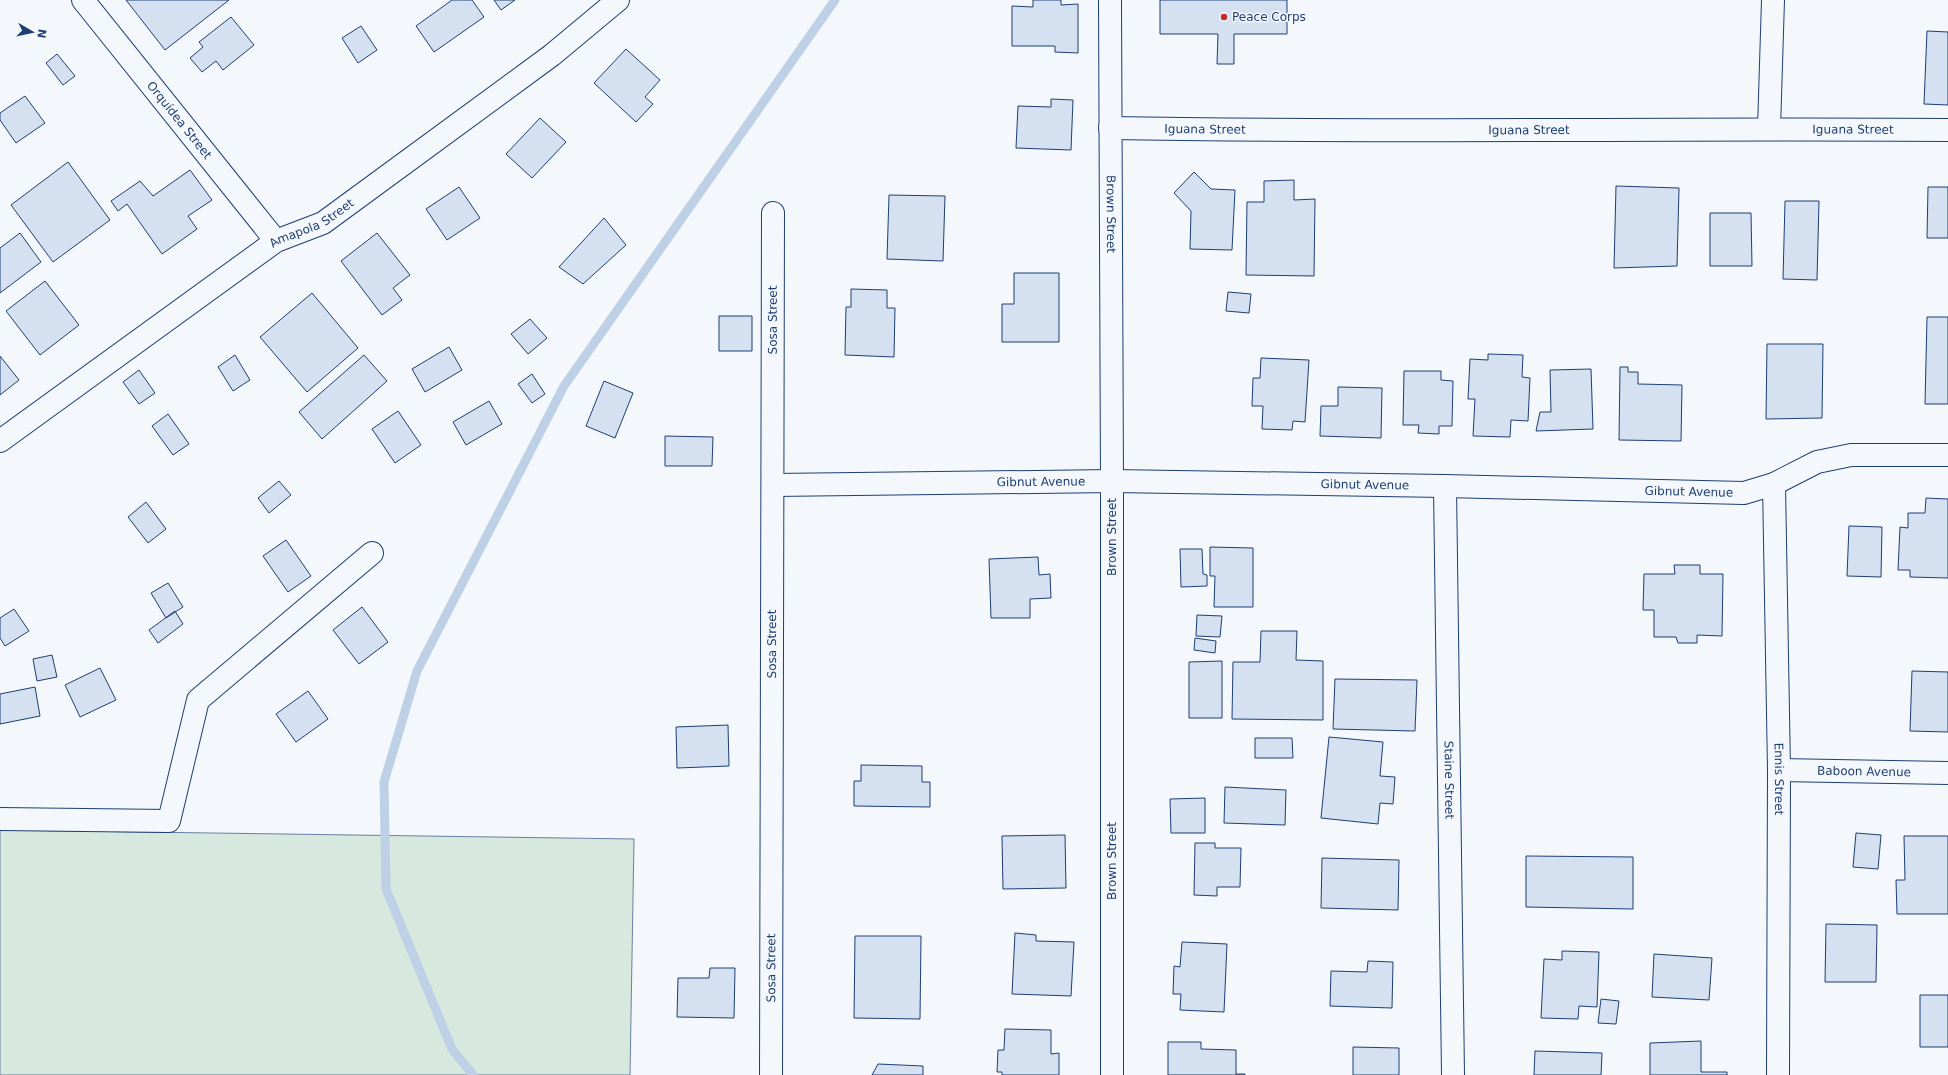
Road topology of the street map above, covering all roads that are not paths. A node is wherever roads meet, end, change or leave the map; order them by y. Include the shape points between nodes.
1 (83, 0) edge
2 (618, 0) edge
3 (1110, 0) edge
4 (1773, 0) edge
5 (1110, 128) junction
6 (1769, 129) junction
7 (1948, 130) edge
8 (773, 212) dead end
9 (276, 242) junction
10 (0, 441) edge
11 (1948, 455) edge
12 (1112, 481) junction
13 (1774, 484) junction
14 (774, 485) junction
15 (1445, 486) junction
16 (372, 553) dead end
17 (1779, 770) junction
18 (1948, 773) edge
19 (0, 819) edge
20 (771, 1075) edge
21 (1112, 1075) edge
22 (1453, 1075) edge
23 (1778, 1075) edge

1 - 9 street, Orquídea Street
2 - 9 street, Amapola Street via 552,55 323,223
3 - 5 street, Brown Street
4 - 6 street
5 - 6 street, Iguana Street via 1294,131
5 - 12 street, Brown Street
6 - 7 street, Iguana Street
8 - 14 street, Sosa Street
9 - 10 street, Amapola Street
11 - 13 street, Gibnut Avenue via 1851,454 1817,462
12 - 14 street, Gibnut Avenue
12 - 15 street, Gibnut Avenue
12 - 21 street, Brown Street
13 - 15 street, Gibnut Avenue via 1744,493
13 - 17 street, Ennis Street
14 - 20 street, Sosa Street
15 - 22 street, Staine Street
16 - 19 street via 198,700 169,821
17 - 18 street, Baboon Avenue
17 - 23 street, Ennis Street

